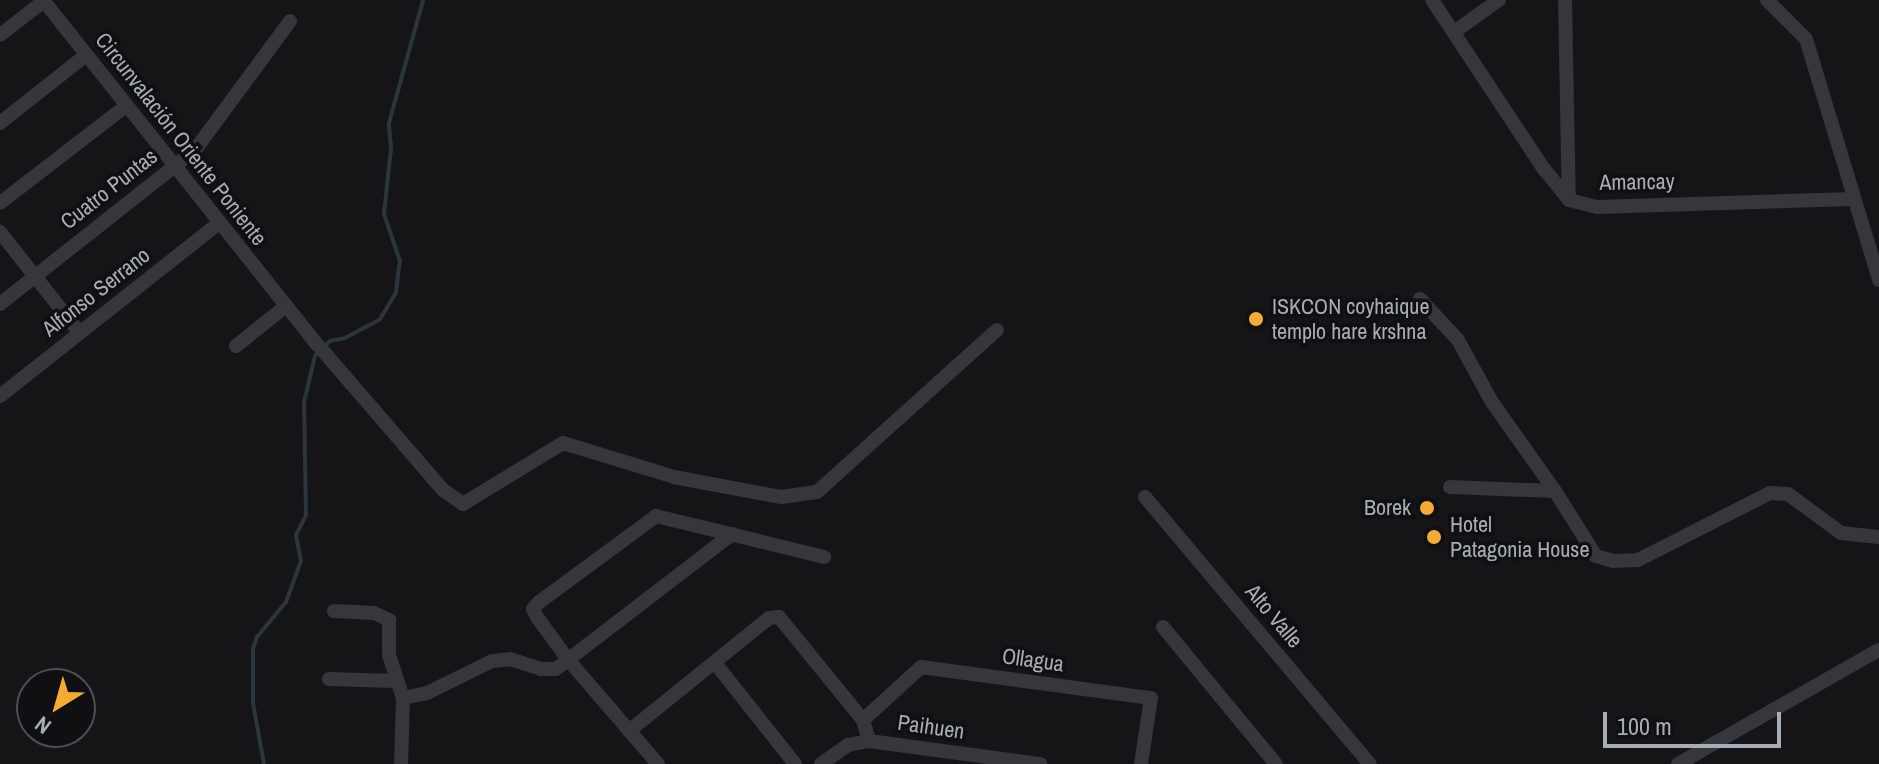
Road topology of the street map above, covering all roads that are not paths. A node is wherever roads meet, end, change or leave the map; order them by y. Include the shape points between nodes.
1 (1432, 0) edge
2 (1499, 0) edge
3 (1565, 0) edge
4 (1767, 0) edge
5 (50, 3) edge
6 (290, 21) dead end
7 (1454, 32) junction
8 (0, 35) edge
9 (86, 55) junction
10 (126, 106) junction
11 (0, 123) edge
12 (174, 166) junction
13 (1853, 199) junction
14 (1569, 200) junction
15 (0, 203) edge
16 (219, 223) junction
17 (0, 232) edge
18 (35, 276) junction
19 (1879, 280) edge
20 (1420, 299) dead end
21 (0, 304) edge
22 (286, 306) junction
23 (997, 330) dead end
24 (79, 332) junction
25 (236, 346) dead end
26 (0, 396) edge
27 (1450, 487) dead end
28 (1555, 491) junction
29 (1145, 497) dead end
30 (732, 534) junction
31 (1879, 537) edge
32 (824, 557) dead end
33 (334, 611) dead end
34 (1163, 627) dead end
35 (1879, 650) edge
36 (569, 661) junction
37 (715, 663) junction
38 (329, 679) dead end
39 (395, 681) junction
40 (403, 698) junction
41 (863, 720) junction
42 (629, 731) junction
43 (869, 741) junction
44 (827, 763) edge
45 (401, 764) edge
46 (658, 764) edge
47 (795, 764) edge
48 (1040, 764) edge
49 (1141, 764) edge
50 (1276, 764) edge
51 (1370, 764) edge
52 (1678, 764) edge

1 - 7 street, Amancay
2 - 7 street
3 - 14 street
4 - 13 street via 1806,39
5 - 8 street
5 - 9 street, Circunvalación Oriente Poniente
6 - 12 street, Cuatro Puntas via 195,150
7 - 14 street, Amancay
9 - 10 street, Circunvalación Oriente Poniente
9 - 11 street
10 - 12 street, Circunvalación Oriente Poniente
10 - 15 street
12 - 16 street, Circunvalación Oriente Poniente
12 - 18 street, Cuatro Puntas
13 - 14 street, Amancay via 1597,207
13 - 19 street
16 - 22 street, Circunvalación Oriente Poniente
16 - 24 street, Alfonso Serrano
17 - 18 street
18 - 21 street, Cuatro Puntas
18 - 24 street
20 - 28 street via 1458,340 1492,402
22 - 23 street, Circunvalación Oriente Poniente via 443,490 463,504 563,443 674,477 781,497 817,492
22 - 25 street
24 - 26 street, Alfonso Serrano
27 - 28 street
28 - 31 street via 1596,556 1613,561 1638,560 1770,493 1788,494 1841,533
29 - 51 street, Alto Valle
30 - 32 street
30 - 36 street
30 - 36 street via 656,516 642,523 533,609
33 - 39 street via 386,617
34 - 50 street
35 - 52 street
36 - 40 street via 551,670 510,659 492,661 427,693
36 - 42 street
37 - 41 street via 769,618 779,617
37 - 42 street
37 - 47 street
38 - 39 street
39 - 40 street
40 - 45 street
41 - 43 street
41 - 49 street, Ollagua via 921,667 1151,698
42 - 46 street
43 - 44 street, Paihuen via 848,745
43 - 48 street, Paihuen

